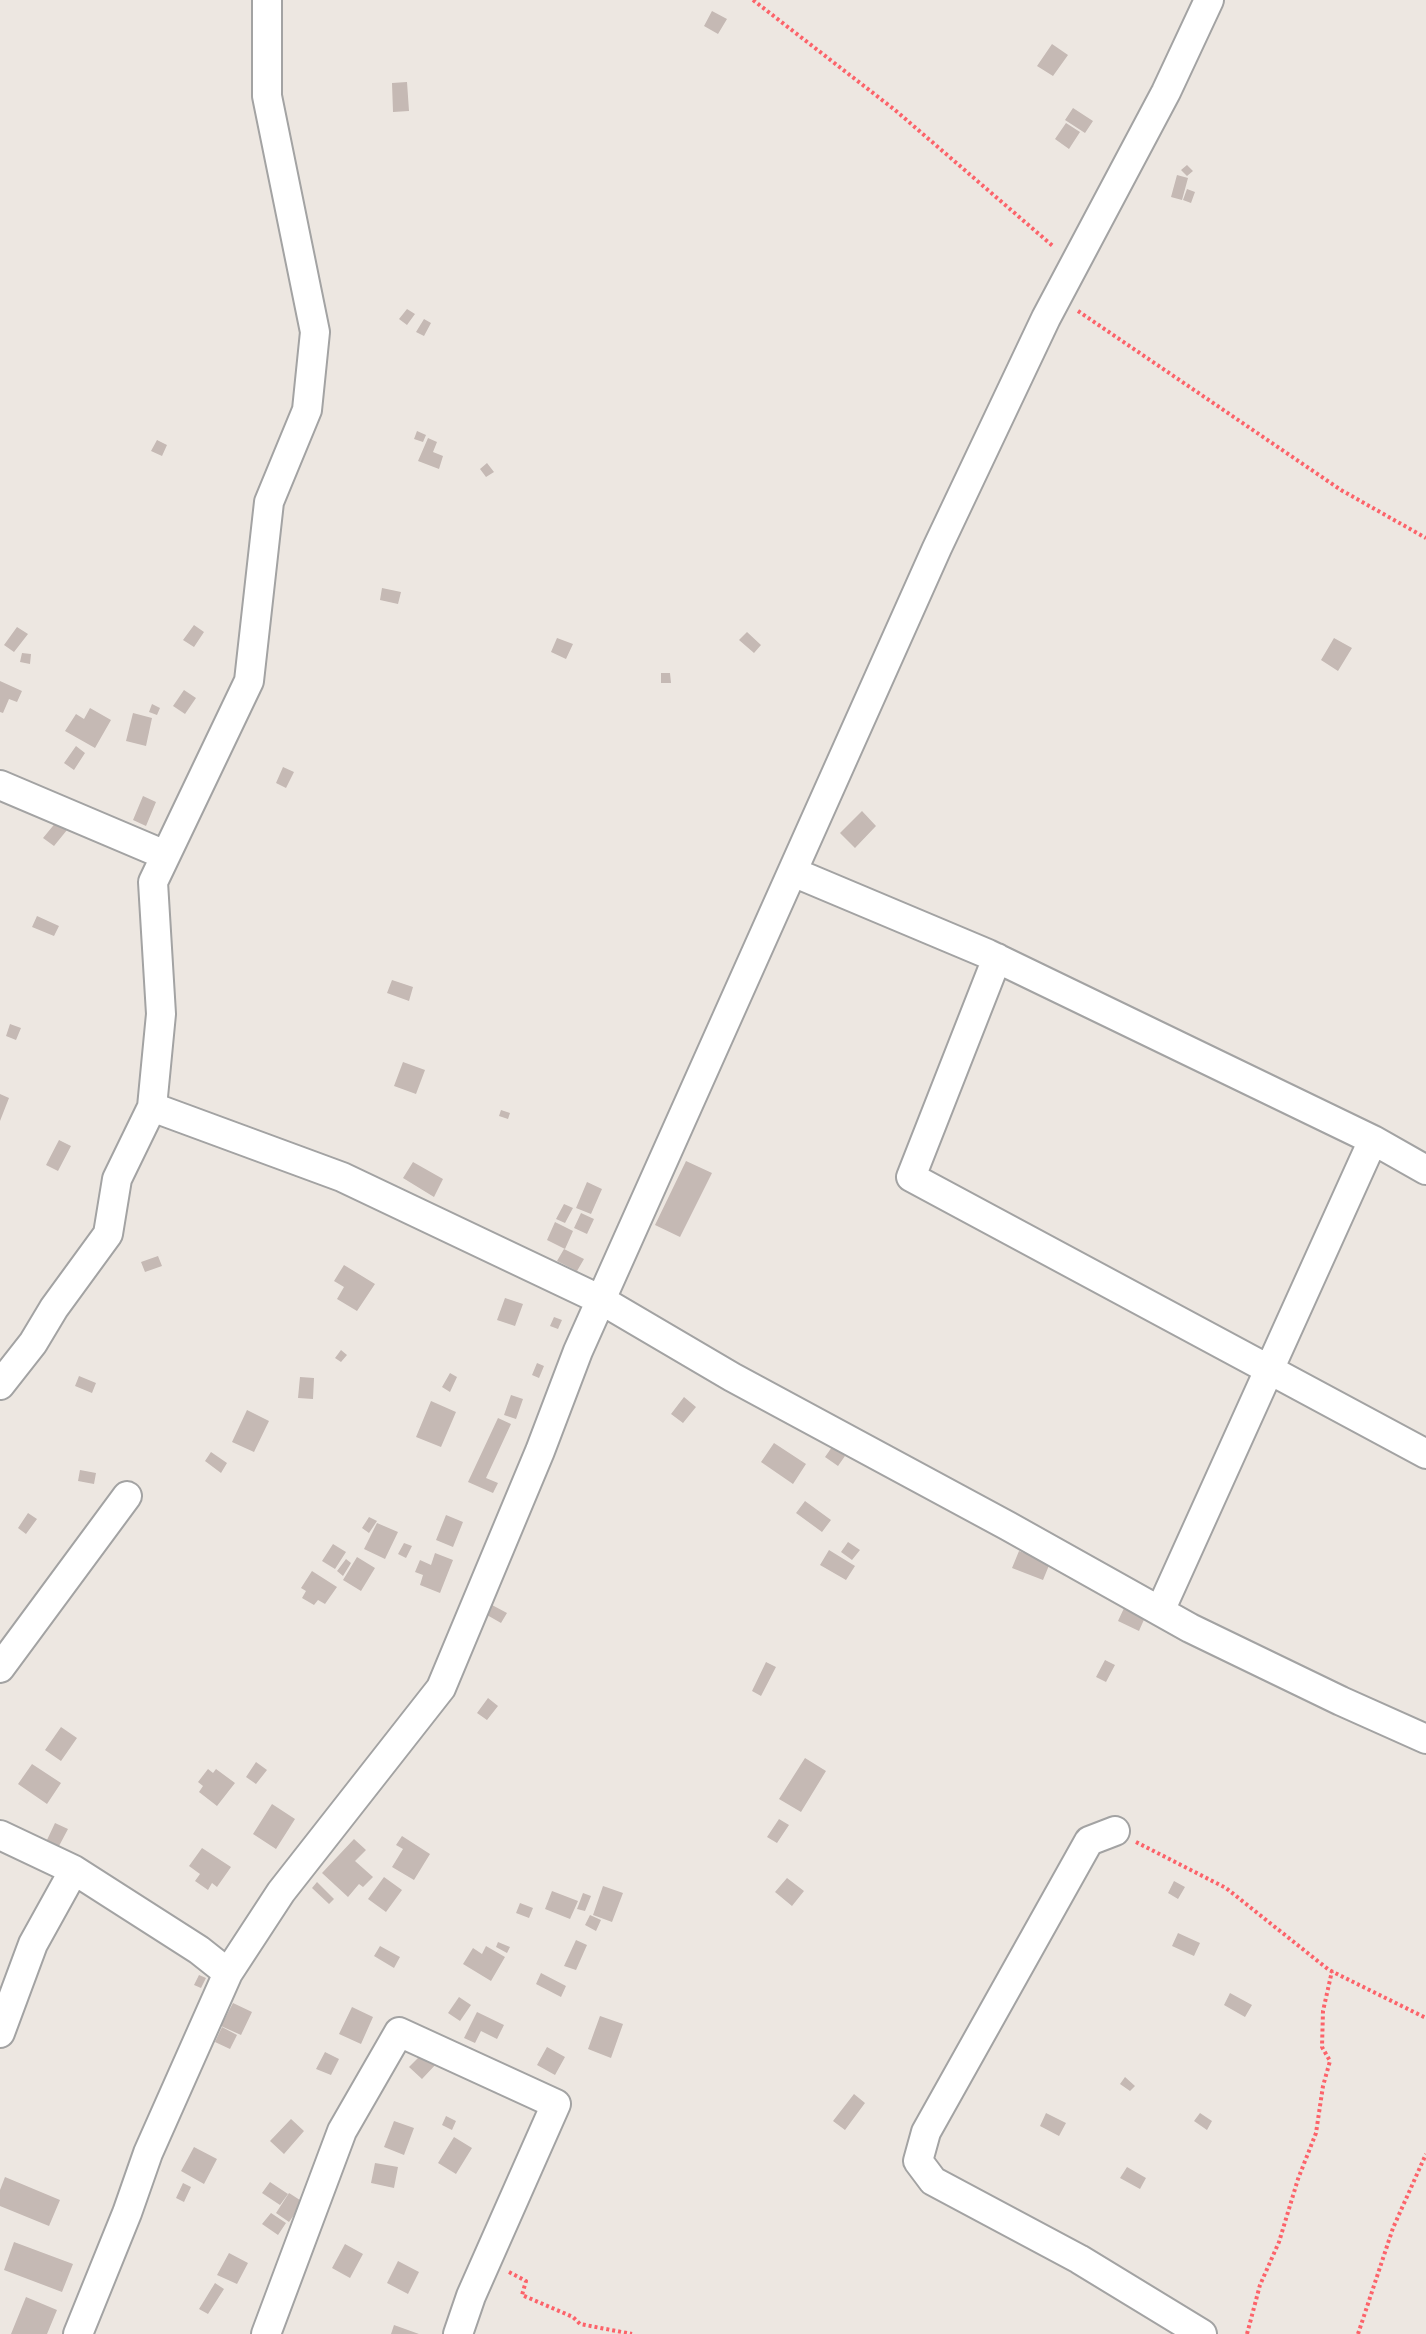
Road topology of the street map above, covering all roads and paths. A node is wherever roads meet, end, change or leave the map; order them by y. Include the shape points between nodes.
1 (267, 0) edge
2 (753, 0) edge
3 (1209, 0) edge
4 (1075, 265) junction
5 (1058, 297) junction
6 (1426, 538) edge
7 (0, 785) edge
8 (165, 855) junction
9 (793, 872) junction
10 (996, 958) junction
11 (152, 1107) junction
12 (1373, 1140) junction
13 (1426, 1170) edge
14 (601, 1300) junction
15 (1270, 1368) junction
16 (0, 1385) edge
17 (1426, 1454) edge
18 (127, 1496) dead end
19 (1160, 1611) junction
20 (0, 1668) edge
21 (1426, 1739) edge
22 (1115, 1831) joint
23 (0, 1835) edge
24 (74, 1870) junction
25 (1332, 1971) junction
26 (228, 1973) junction
27 (1426, 2018) edge
28 (0, 2033) edge
29 (1426, 2154) edge
30 (486, 2260) junction
31 (78, 2334) edge
32 (266, 2334) edge
33 (458, 2334) edge
34 (632, 2334) edge
35 (1202, 2334) edge
36 (1248, 2334) edge
37 (1358, 2334) edge

1 - 8 street via 267,96 315,332 307,410 269,502 249,681
2 - 4 path via 894,110
3 - 4 street via 1166,92
4 - 5 street
5 - 6 path via 1341,490
5 - 9 street via 937,548
7 - 8 street
8 - 11 street via 153,882 161,1014
9 - 10 street
9 - 14 street
10 - 12 street
10 - 15 street via 911,1177
11 - 14 street via 342,1177
11 - 16 street via 117,1179 108,1234
12 - 13 street
12 - 15 street
14 - 19 street via 732,1377
14 - 26 street via 441,1688 281,1892
15 - 17 street
15 - 19 street
18 - 20 street
19 - 21 street
22 - 25 path via 1226,1888
22 - 35 street via 1089,1840 926,2132 918,2161 933,2181 1079,2259
23 - 24 street
24 - 26 street
24 - 28 street via 33,1944
25 - 27 path
25 - 36 path via 1323,2011 1322,2047 1330,2061 1316,2133 1260,2285
26 - 31 street via 148,2153
29 - 37 path via 1393,2228
30 - 32 street via 556,2104 399,2032 342,2131
30 - 33 street
30 - 34 path via 526,2281 522,2295 573,2317 580,2324

